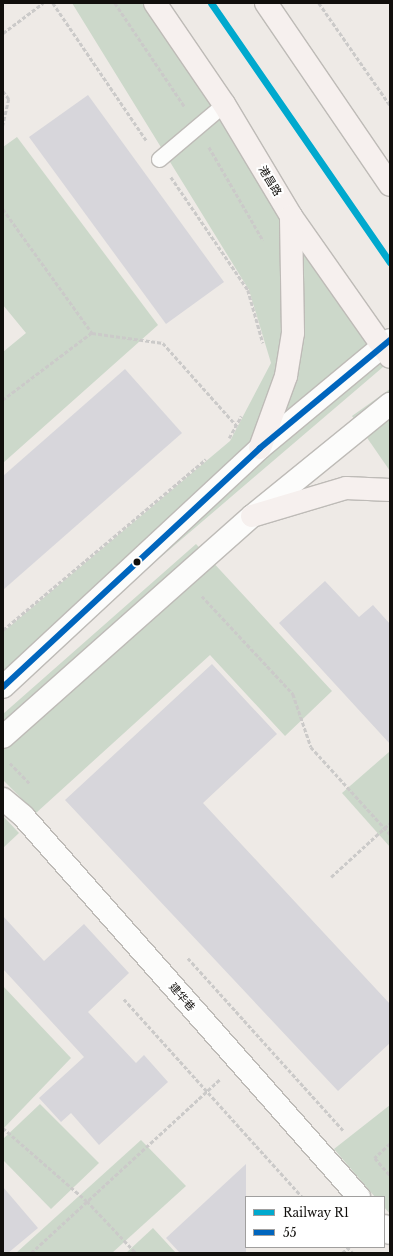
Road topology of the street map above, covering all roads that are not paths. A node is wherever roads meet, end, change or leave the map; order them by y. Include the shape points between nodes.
1 (155, 3) edge
2 (266, 3) edge
3 (224, 104) junction
4 (158, 159) road end
5 (386, 176) edge
6 (291, 216) junction
7 (387, 348) edge
8 (390, 404) edge
9 (260, 448) junction
10 (390, 490) edge
11 (252, 516) junction
12 (3, 687) edge
13 (3, 737) edge
14 (3, 799) edge
15 (357, 1196) edge

1 - 3 main road, 港昌路
2 - 5 main road
3 - 4 lane
3 - 6 main road, 港昌路
6 - 7 main road, 港昌路
6 - 9 main road via 293,333 286,376
7 - 9 street
8 - 11 street
9 - 12 street
10 - 11 main road via 346,488
11 - 13 street
14 - 15 street, 建华巷 via 23,816

